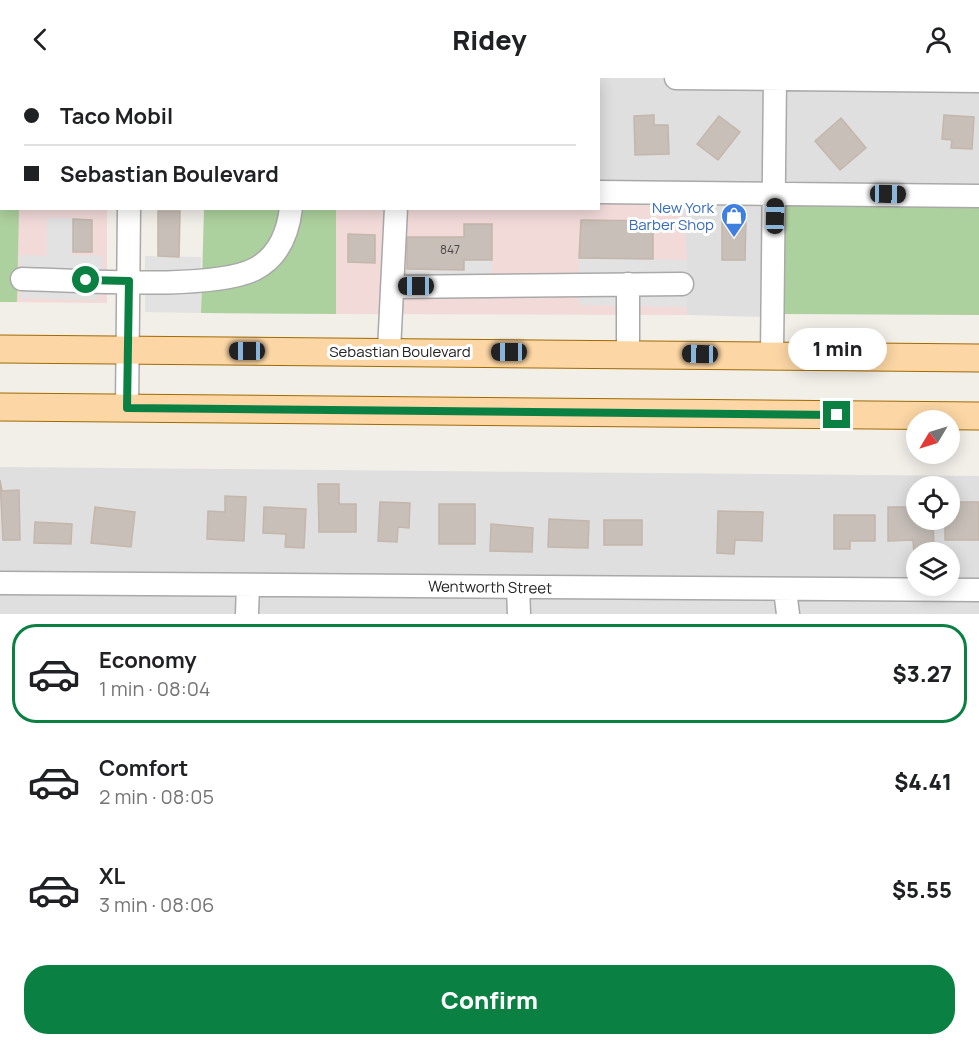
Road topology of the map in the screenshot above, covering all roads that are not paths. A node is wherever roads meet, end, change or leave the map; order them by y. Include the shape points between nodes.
1 (676, 78) edge
2 (776, 78) edge
3 (945, 79) edge
4 (979, 81) edge
5 (600, 192) edge
6 (775, 193) junction
7 (979, 196) edge
8 (129, 210) edge
9 (291, 210) edge
10 (396, 210) edge
11 (22, 279) dead end
12 (129, 281) junction
13 (628, 284) junction
14 (682, 284) dead end
15 (392, 287) junction
16 (0, 349) edge
17 (129, 350) junction
18 (390, 351) junction
19 (628, 353) junction
20 (772, 355) junction
21 (979, 358) edge
22 (0, 407) edge
23 (127, 408) junction
24 (979, 416) edge
25 (0, 583) edge
26 (248, 585) junction
27 (518, 588) junction
28 (785, 590) junction
29 (979, 590) edge
30 (247, 614) edge
31 (519, 614) edge
32 (788, 614) edge

1 - 2 street
2 - 3 street
2 - 6 street
3 - 4 street
5 - 6 street
6 - 7 street
6 - 20 street
8 - 12 street
9 - 12 street via 289,226 275,254 255,269 226,278
10 - 15 street
11 - 12 street
12 - 17 street
13 - 14 street
13 - 15 street
13 - 19 street
15 - 18 street
16 - 17 main road, Sebastian Boulevard
17 - 18 main road, Sebastian Boulevard
17 - 23 street
18 - 19 main road, Sebastian Boulevard
19 - 20 main road, Sebastian Boulevard
20 - 21 main road, Sebastian Boulevard
22 - 23 main road
23 - 24 main road
25 - 26 street, Wentworth Street
26 - 27 street, Wentworth Street
26 - 30 street
27 - 28 street, Wentworth Street
27 - 31 street
28 - 29 street, Wentworth Street
28 - 32 street

